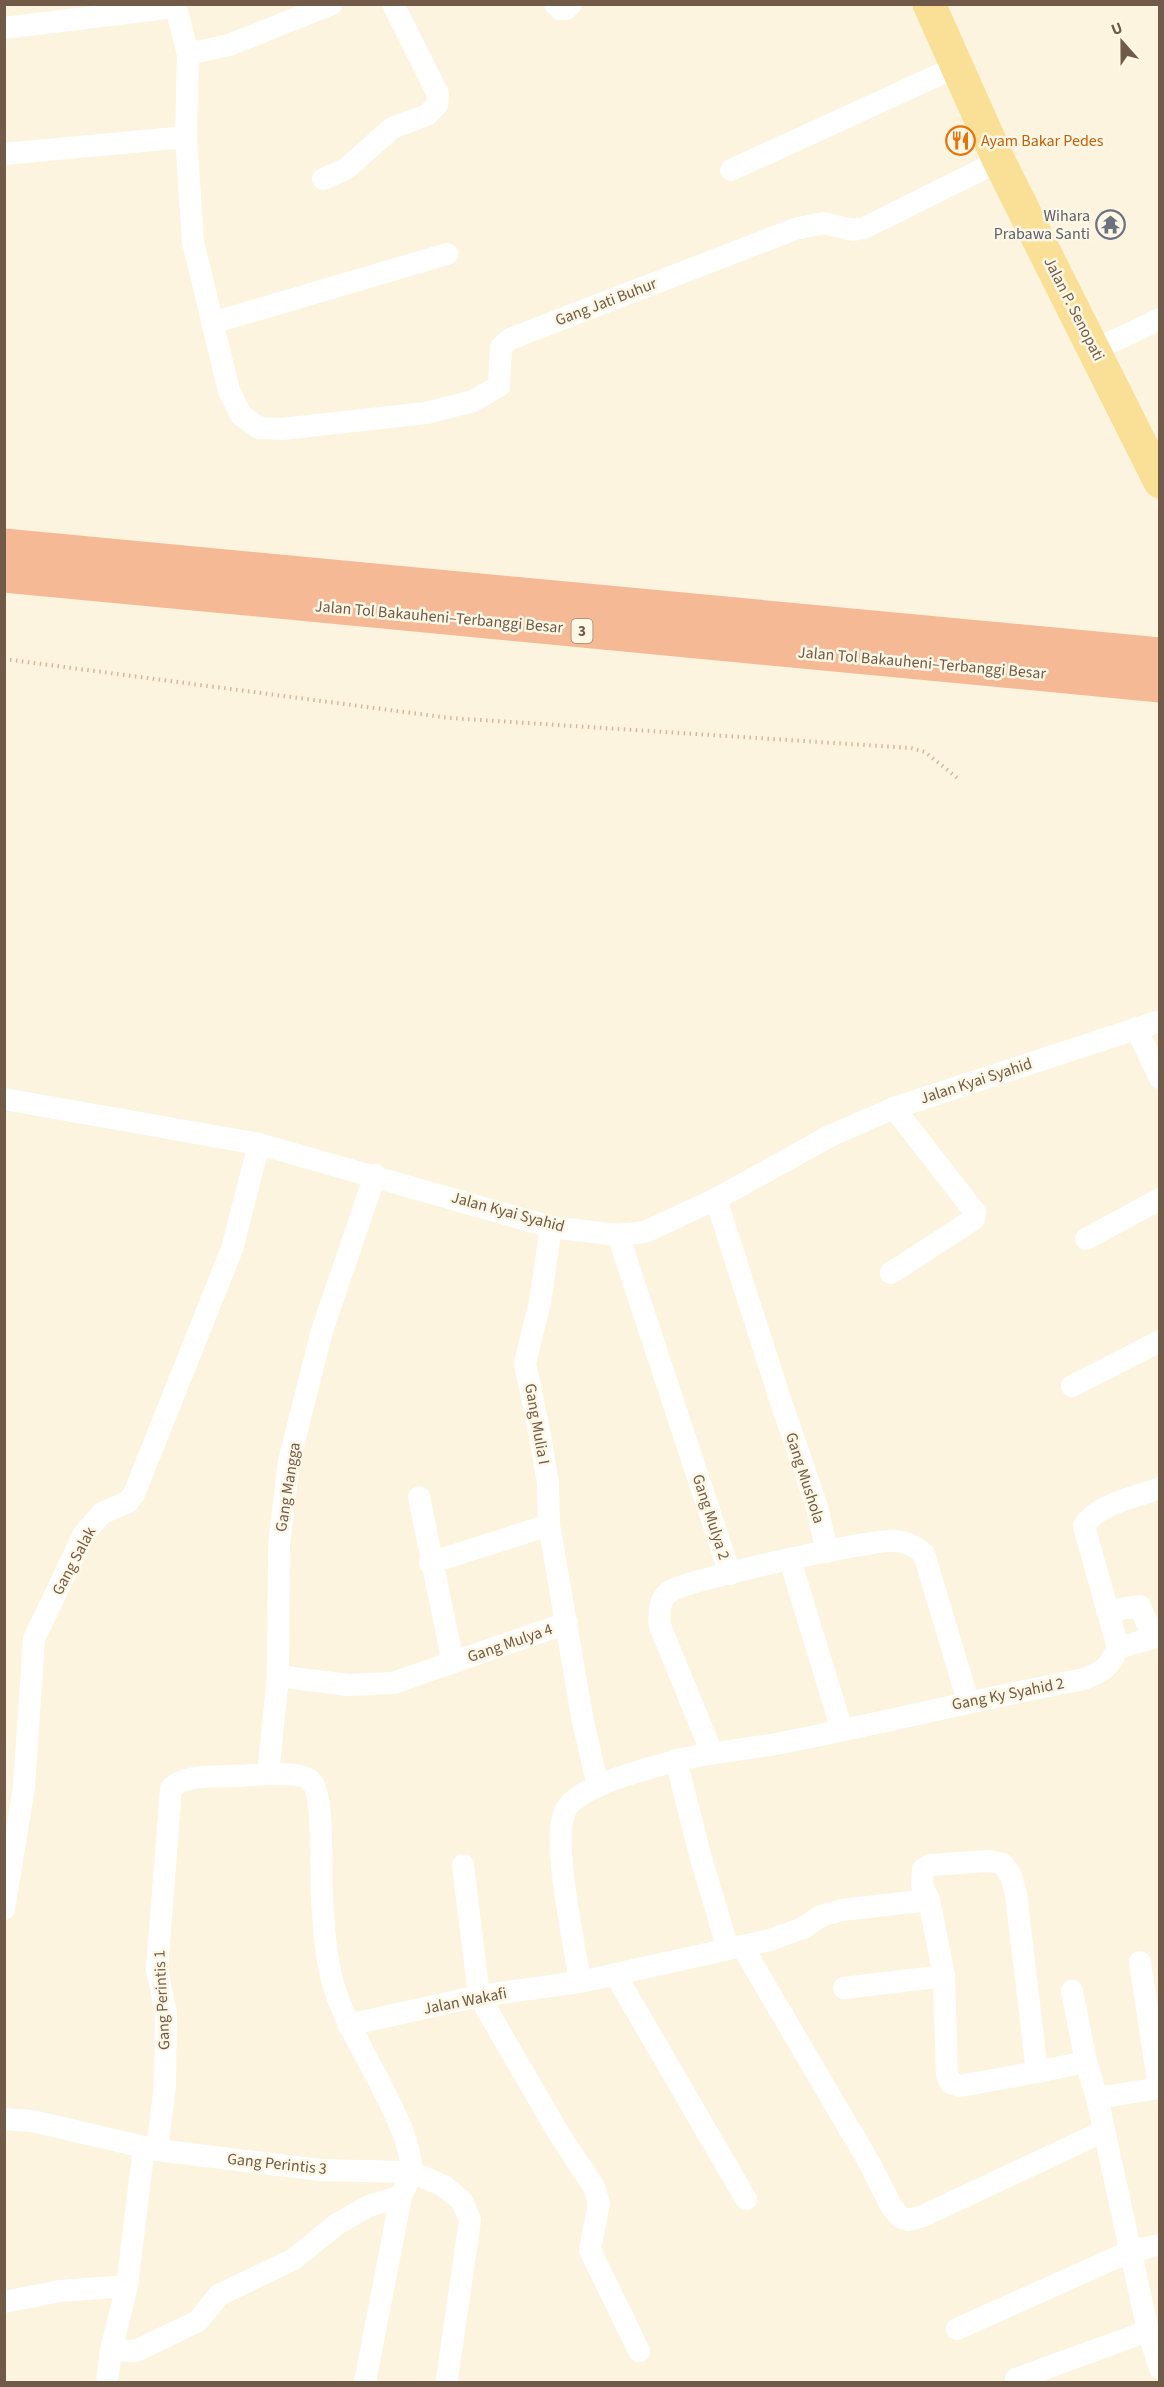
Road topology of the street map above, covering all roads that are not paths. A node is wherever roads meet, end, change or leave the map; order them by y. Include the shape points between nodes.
1 (332, 4) edge
2 (393, 4) edge
3 (555, 4) edge
4 (571, 4) edge
5 (929, 4) edge
6 (175, 6) edge
7 (4, 28) edge
8 (188, 54) junction
9 (956, 67) junction
10 (186, 137) junction
11 (4, 154) edge
12 (999, 161) junction
13 (731, 170) dead end
14 (323, 179) dead end
15 (447, 254) dead end
16 (1160, 319) edge
17 (212, 323) junction
18 (1095, 350) junction
19 (1155, 464) edge
20 (4, 545) edge
21 (4, 576) edge
22 (1160, 654) edge
23 (1160, 686) edge
24 (1160, 1021) edge
25 (1136, 1028) junction
26 (1160, 1078) edge
27 (4, 1099) edge
28 (894, 1108) junction
29 (259, 1144) junction
30 (375, 1175) junction
31 (716, 1198) junction
32 (1160, 1199) edge
33 (551, 1227) junction
34 (618, 1235) junction
35 (1086, 1239) dead end
36 (891, 1273) dead end
37 (1160, 1341) edge
38 (1072, 1386) dead end
39 (1160, 1488) edge
40 (419, 1497) dead end
41 (549, 1525) junction
42 (827, 1552) junction
43 (790, 1560) junction
44 (430, 1563) junction
45 (730, 1574) junction
46 (1107, 1611) junction
47 (567, 1623) junction
48 (1118, 1648) junction
49 (453, 1663) junction
50 (278, 1676) junction
51 (969, 1701) junction
52 (842, 1730) junction
53 (712, 1753) junction
54 (676, 1761) junction
55 (268, 1774) junction
56 (598, 1786) junction
57 (464, 1865) dead end
58 (6, 1897) edge
59 (929, 1900) junction
60 (735, 1947) junction
61 (1140, 1962) dead end
62 (615, 1974) junction
63 (944, 1976) junction
64 (580, 1982) junction
65 (844, 1988) dead end
66 (1072, 1991) dead end
67 (479, 1996) junction
68 (348, 2025) junction
69 (1086, 2062) junction
70 (1037, 2072) junction
71 (1159, 2088) edge
72 (1097, 2098) junction
73 (4, 2120) edge
74 (1104, 2131) junction
75 (150, 2149) junction
76 (411, 2172) junction
77 (401, 2196) junction
78 (746, 2199) dead end
79 (1160, 2245) edge
80 (1131, 2251) junction
81 (127, 2286) junction
82 (4, 2302) edge
83 (957, 2329) dead end
84 (1148, 2331) junction
85 (111, 2350) junction
86 (639, 2351) dead end
87 (1160, 2368) edge
88 (447, 2379) dead end
89 (1016, 2379) dead end
90 (107, 2382) edge
91 (365, 2382) edge

1 - 8 street via 230,45
2 - 14 street via 438,94 437,105 427,115 392,128 346,169
3 - 4 street via 560,9
5 - 9 main road, Jalan P. Senopati
6 - 7 street
6 - 8 street
8 - 10 street
9 - 12 main road, Jalan P. Senopati
9 - 13 street
10 - 11 street
10 - 17 street via 193,242
12 - 17 street, Gang Jati Buhur via 864,228 853,230 823,223 795,229 510,339 501,347 499,386 473,401 426,413 282,429 259,428 241,415 229,391
12 - 18 main road, Jalan P. Senopati
15 - 17 street
16 - 18 street
18 - 19 main road, Jalan P. Senopati
20 - 22 highway, Jalan Tol Bakauheni–Terbanggi Besar / 3
21 - 23 highway, Jalan Tol Bakauheni–Terbanggi Besar / 3
24 - 25 street, Jalan Kyai Syahid
25 - 26 street
25 - 28 street, Jalan Kyai Syahid
27 - 29 street, Jalan Kyai Syahid
28 - 31 street, Jalan Kyai Syahid via 830,1136
28 - 36 street via 975,1212 974,1219
29 - 30 street, Jalan Kyai Syahid
29 - 58 street, Gang Salak via 232,1249 134,1494 128,1502 102,1513 84,1534 34,1639 24,1787
30 - 33 street, Jalan Kyai Syahid
30 - 50 street, Gang Mangga via 322,1331 289,1461 279,1545
31 - 34 street, Jalan Kyai Syahid via 645,1232
31 - 42 street, Gang Mushola via 817,1507
32 - 35 street
33 - 34 street, Jalan Kyai Syahid
33 - 41 street, Gang Mulia I via 540,1302 525,1363 548,1484
34 - 45 street, Gang Mulya 2
37 - 38 street
39 - 46 street via 1102,1510 1084,1526
40 - 44 street
41 - 44 street
41 - 47 street, Gang Mulia I
42 - 43 street
42 - 51 street via 890,1541 910,1543 924,1554
43 - 45 street
43 - 52 street
44 - 49 street
45 - 53 street, Gang Mulya 2 via 670,1591 659,1611 660,1626
46 - 48 street
46 - 48 street via 1140,1606 1153,1638
47 - 49 street, Gang Mulya 4
47 - 56 street, Gang Mulia I
48 - 51 street, Gang Ky Syahid 2 via 1110,1665 1083,1679
49 - 50 street, Gang Mulya 4 via 393,1683 348,1685
50 - 55 street, Gang Mangga
51 - 52 street, Gang Ky Syahid 2
52 - 53 street, Gang Ky Syahid 2
53 - 54 street, Gang Ky Syahid 2
54 - 56 street
54 - 60 street via 700,1855
55 - 68 street via 300,1776 311,1781 316,1790 330,1967
55 - 75 street, Gang Perintis 1 via 183,1780 171,1789 157,1969 166,2013 165,2086
56 - 64 street via 573,1801 562,1826 561,1853
57 - 67 street
59 - 60 street, Jalan Wakafi via 842,1910 785,1935
59 - 63 street
59 - 70 street via 922,1876 923,1869 930,1865 989,1861 1003,1864 1011,1876
60 - 62 street, Jalan Wakafi
60 - 74 street via 900,2217 909,2220 923,2216
61 - 71 street
62 - 64 street, Jalan Wakafi
62 - 78 street
63 - 65 street
63 - 70 street via 947,2075 951,2083 960,2086
64 - 67 street, Jalan Wakafi
66 - 69 street
67 - 68 street, Jalan Wakafi
67 - 86 street via 594,2187 599,2203 590,2250
68 - 76 street via 403,2132
69 - 70 street
69 - 72 street
71 - 72 street
72 - 74 street
73 - 75 street via 32,2121
74 - 80 street
75 - 76 street, Gang Perintis 3 via 320,2170
75 - 81 street, Gang Perintis 1
76 - 77 street
76 - 88 street via 444,2186 462,2201 470,2220
77 - 85 street via 369,2206 337,2224 294,2259 219,2295 198,2321 136,2351
77 - 91 street
79 - 80 street
80 - 83 street
80 - 84 street
81 - 82 street via 60,2290
81 - 85 street, Gang Perintis 1
84 - 87 street
84 - 89 street
85 - 90 street, Gang Perintis 1

